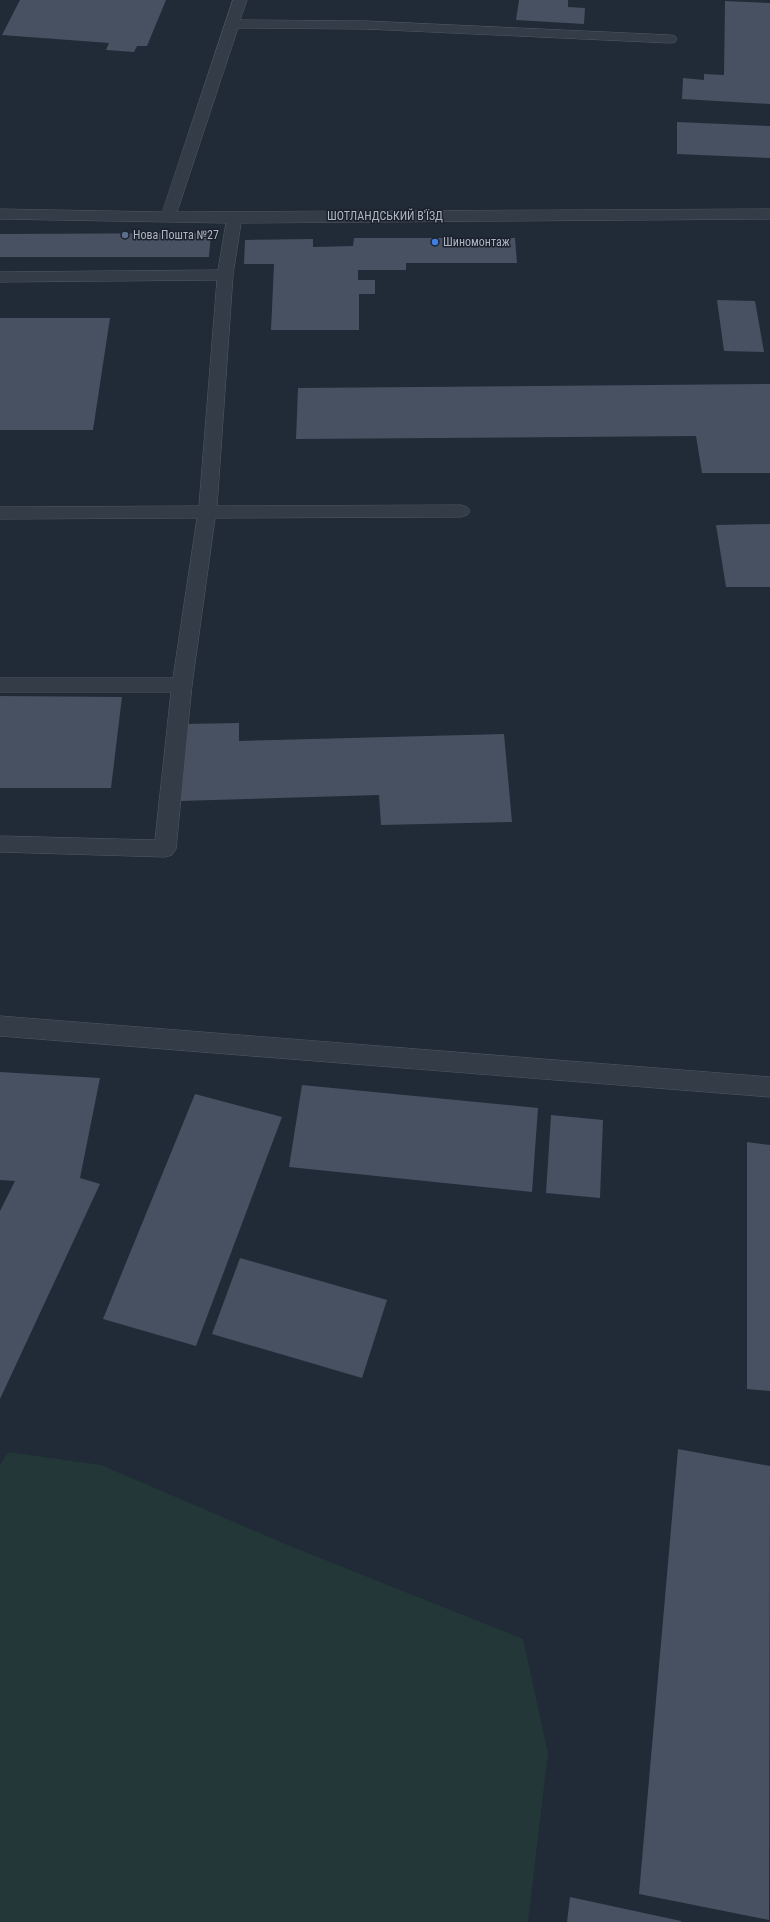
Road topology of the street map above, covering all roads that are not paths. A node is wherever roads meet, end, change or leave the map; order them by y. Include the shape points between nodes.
1 (240, 0) edge
2 (232, 24) junction
3 (670, 39) dead end
4 (0, 214) edge
5 (770, 214) edge
6 (168, 217) junction
7 (234, 218) junction
8 (225, 275) junction
9 (0, 277) edge
10 (460, 511) dead end
11 (0, 513) edge
12 (207, 513) junction
13 (0, 685) edge
14 (182, 685) junction
15 (0, 844) edge
16 (0, 1026) edge
17 (770, 1087) edge

1 - 2 street
2 - 3 street via 366,25
2 - 6 street
4 - 6 street, ШОТЛАНДСЬКИЙ В'ЇЗД
5 - 7 street, ШОТЛАНДСЬКИЙ В'ЇЗД
6 - 7 street, ШОТЛАНДСЬКИЙ В'ЇЗД
7 - 8 street
8 - 9 street
8 - 12 street
10 - 12 street
11 - 12 street
12 - 14 street
13 - 14 street
14 - 15 street via 165,849
16 - 17 street

